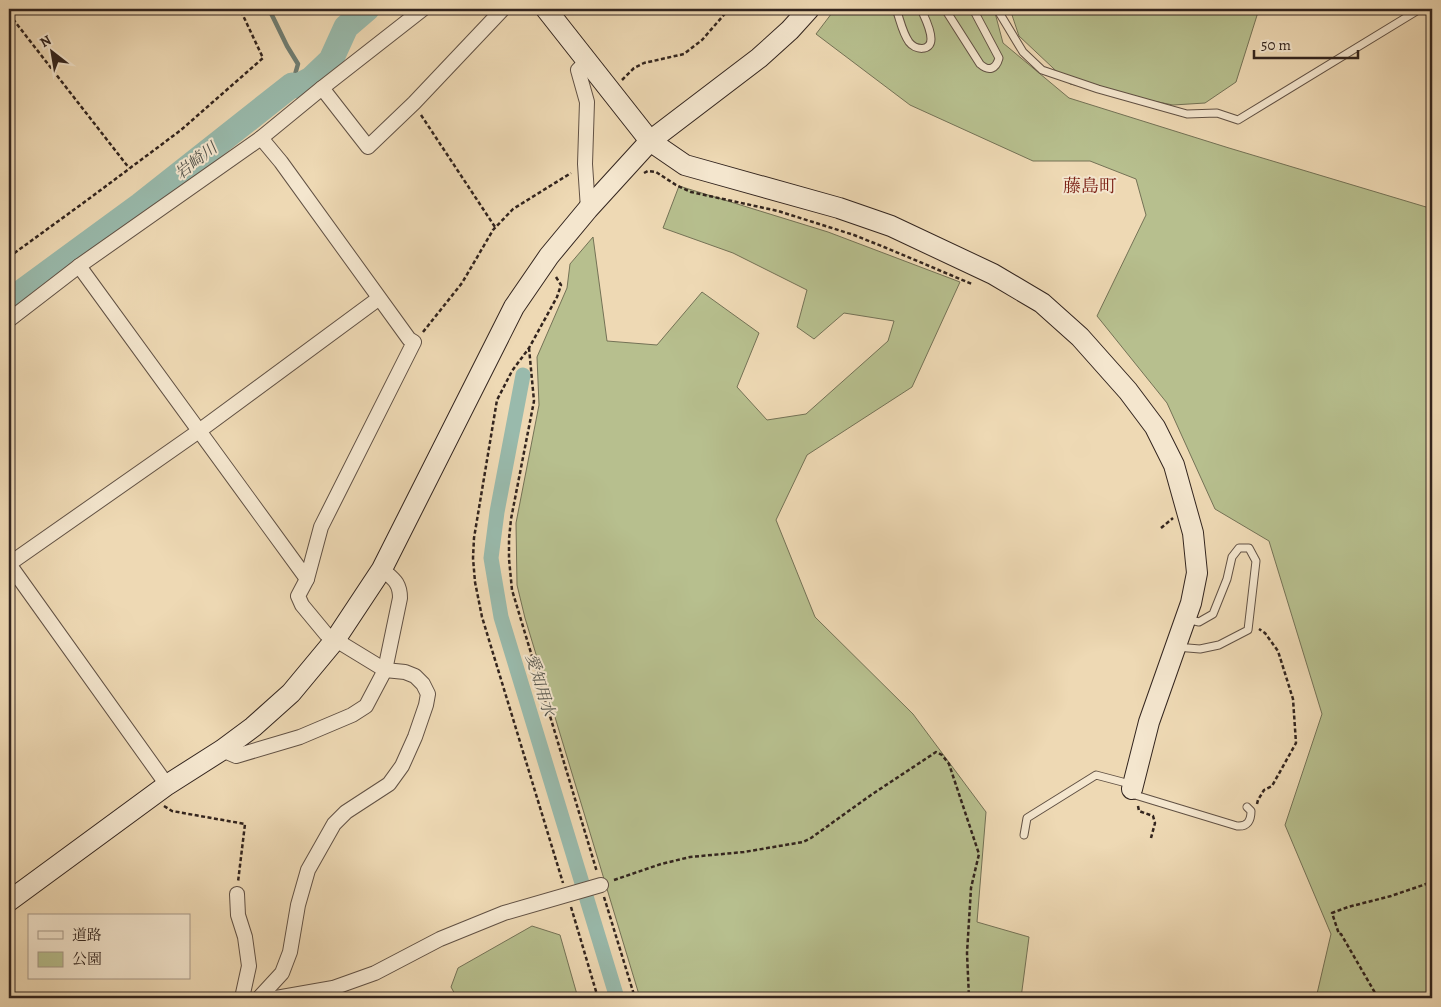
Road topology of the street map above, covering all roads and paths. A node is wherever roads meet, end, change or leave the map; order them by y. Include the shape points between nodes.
1 (240, 9) edge
2 (423, 9) edge
3 (503, 9) edge
4 (546, 9) edge
5 (729, 9) edge
6 (809, 9) edge
7 (896, 9) edge
8 (921, 9) edge
9 (945, 9) edge
10 (973, 9) edge
11 (997, 9) edge
12 (1420, 9) edge
13 (9, 14) edge
14 (587, 61) junction
15 (322, 88) junction
16 (610, 90) junction
17 (414, 103) junction
18 (261, 138) junction
19 (650, 142) junction
20 (585, 164) junction
21 (130, 169) junction
22 (642, 174) dead end
23 (588, 208) junction
24 (495, 227) junction
25 (9, 257) edge
26 (79, 266) junction
27 (555, 275) dead end
28 (977, 286) dead end
29 (378, 298) junction
30 (9, 320) edge
31 (414, 342) junction
32 (529, 348) junction
33 (199, 431) junction
34 (1174, 517) dead end
35 (1161, 528) dead end
36 (9, 564) edge
37 (382, 569) junction
38 (308, 579) junction
39 (1186, 619) junction
40 (1249, 624) junction
41 (335, 640) junction
42 (1176, 647) junction
43 (385, 670) junction
44 (222, 750) junction
45 (1133, 787) junction
46 (159, 791) junction
47 (1146, 806) dead end
48 (1247, 806) dead end
49 (1257, 806) dead end
50 (1024, 835) dead end
51 (1151, 838) dead end
52 (1432, 882) edge
53 (601, 885) junction
54 (237, 894) joint
55 (567, 895) junction
56 (9, 901) edge
57 (242, 998) edge
58 (259, 998) edge
59 (276, 998) edge
60 (598, 998) edge
61 (634, 998) edge
62 (969, 998) edge
63 (1378, 998) edge

1 - 21 path via 263,58 181,130
2 - 15 street
3 - 17 street
4 - 14 street
5 - 16 path via 702,40 684,54 644,63
6 - 19 street via 759,58
7 - 8 lane via 909,42 920,49 930,45 932,39
9 - 10 lane via 980,64 984,68 994,67 999,58
11 - 12 lane via 1023,52 1042,70 1186,114 1217,113 1238,120
13 - 21 path
14 - 16 street
14 - 20 street via 578,70 587,102
15 - 17 street via 368,147
15 - 18 street
16 - 19 street
17 - 24 path
18 - 26 street
18 - 29 street
19 - 23 street
19 - 39 street via 685,165 840,208 890,226 993,274 1042,303 1080,337 1128,391 1155,427 1174,465 1193,533 1197,573
20 - 23 street
20 - 24 path via 513,209
21 - 25 path
22 - 28 path via 656,172 691,192 778,211 854,235
23 - 37 street via 514,307
24 - 31 path via 462,283
26 - 30 street
26 - 33 street
27 - 32 path via 561,285
29 - 31 street
29 - 33 street
31 - 38 street via 321,527
32 - 53 path via 534,401 511,519 509,559 512,590
32 - 55 path via 497,400 473,558 482,617
33 - 36 street
33 - 38 street
34 - 35 path
36 - 46 street
37 - 41 street
37 - 43 street via 397,582 400,590
38 - 41 street via 298,596 326,634
39 - 40 lane via 1199,622 1213,614 1228,579 1232,557 1239,548 1249,548 1256,561
39 - 42 street
40 - 42 lane via 1248,630 1219,645 1200,650
40 - 49 path via 1265,633 1278,651 1292,699 1296,743
41 - 43 street
41 - 44 street via 291,693
42 - 45 street via 1149,722
43 - 44 street via 366,706 352,716 300,738 236,756
43 - 58 street via 415,676 428,694 415,737 402,766 388,784 334,824 308,870 290,952 282,973
44 - 46 street
45 - 48 lane via 1135,795 1237,826 1248,824 1251,818
45 - 50 lane via 1096,775 1028,818
46 - 54 path via 172,811 245,824
46 - 56 street
47 - 51 path via 1137,803 1139,811 1154,816
52 - 63 path via 1332,913 1339,934
53 - 55 street
53 - 61 path
53 - 62 path via 690,857 802,842 936,752 949,764 979,854 971,888
54 - 57 street via 238,915 250,966
55 - 59 street via 504,913 440,939 375,973 333,988
55 - 60 path

